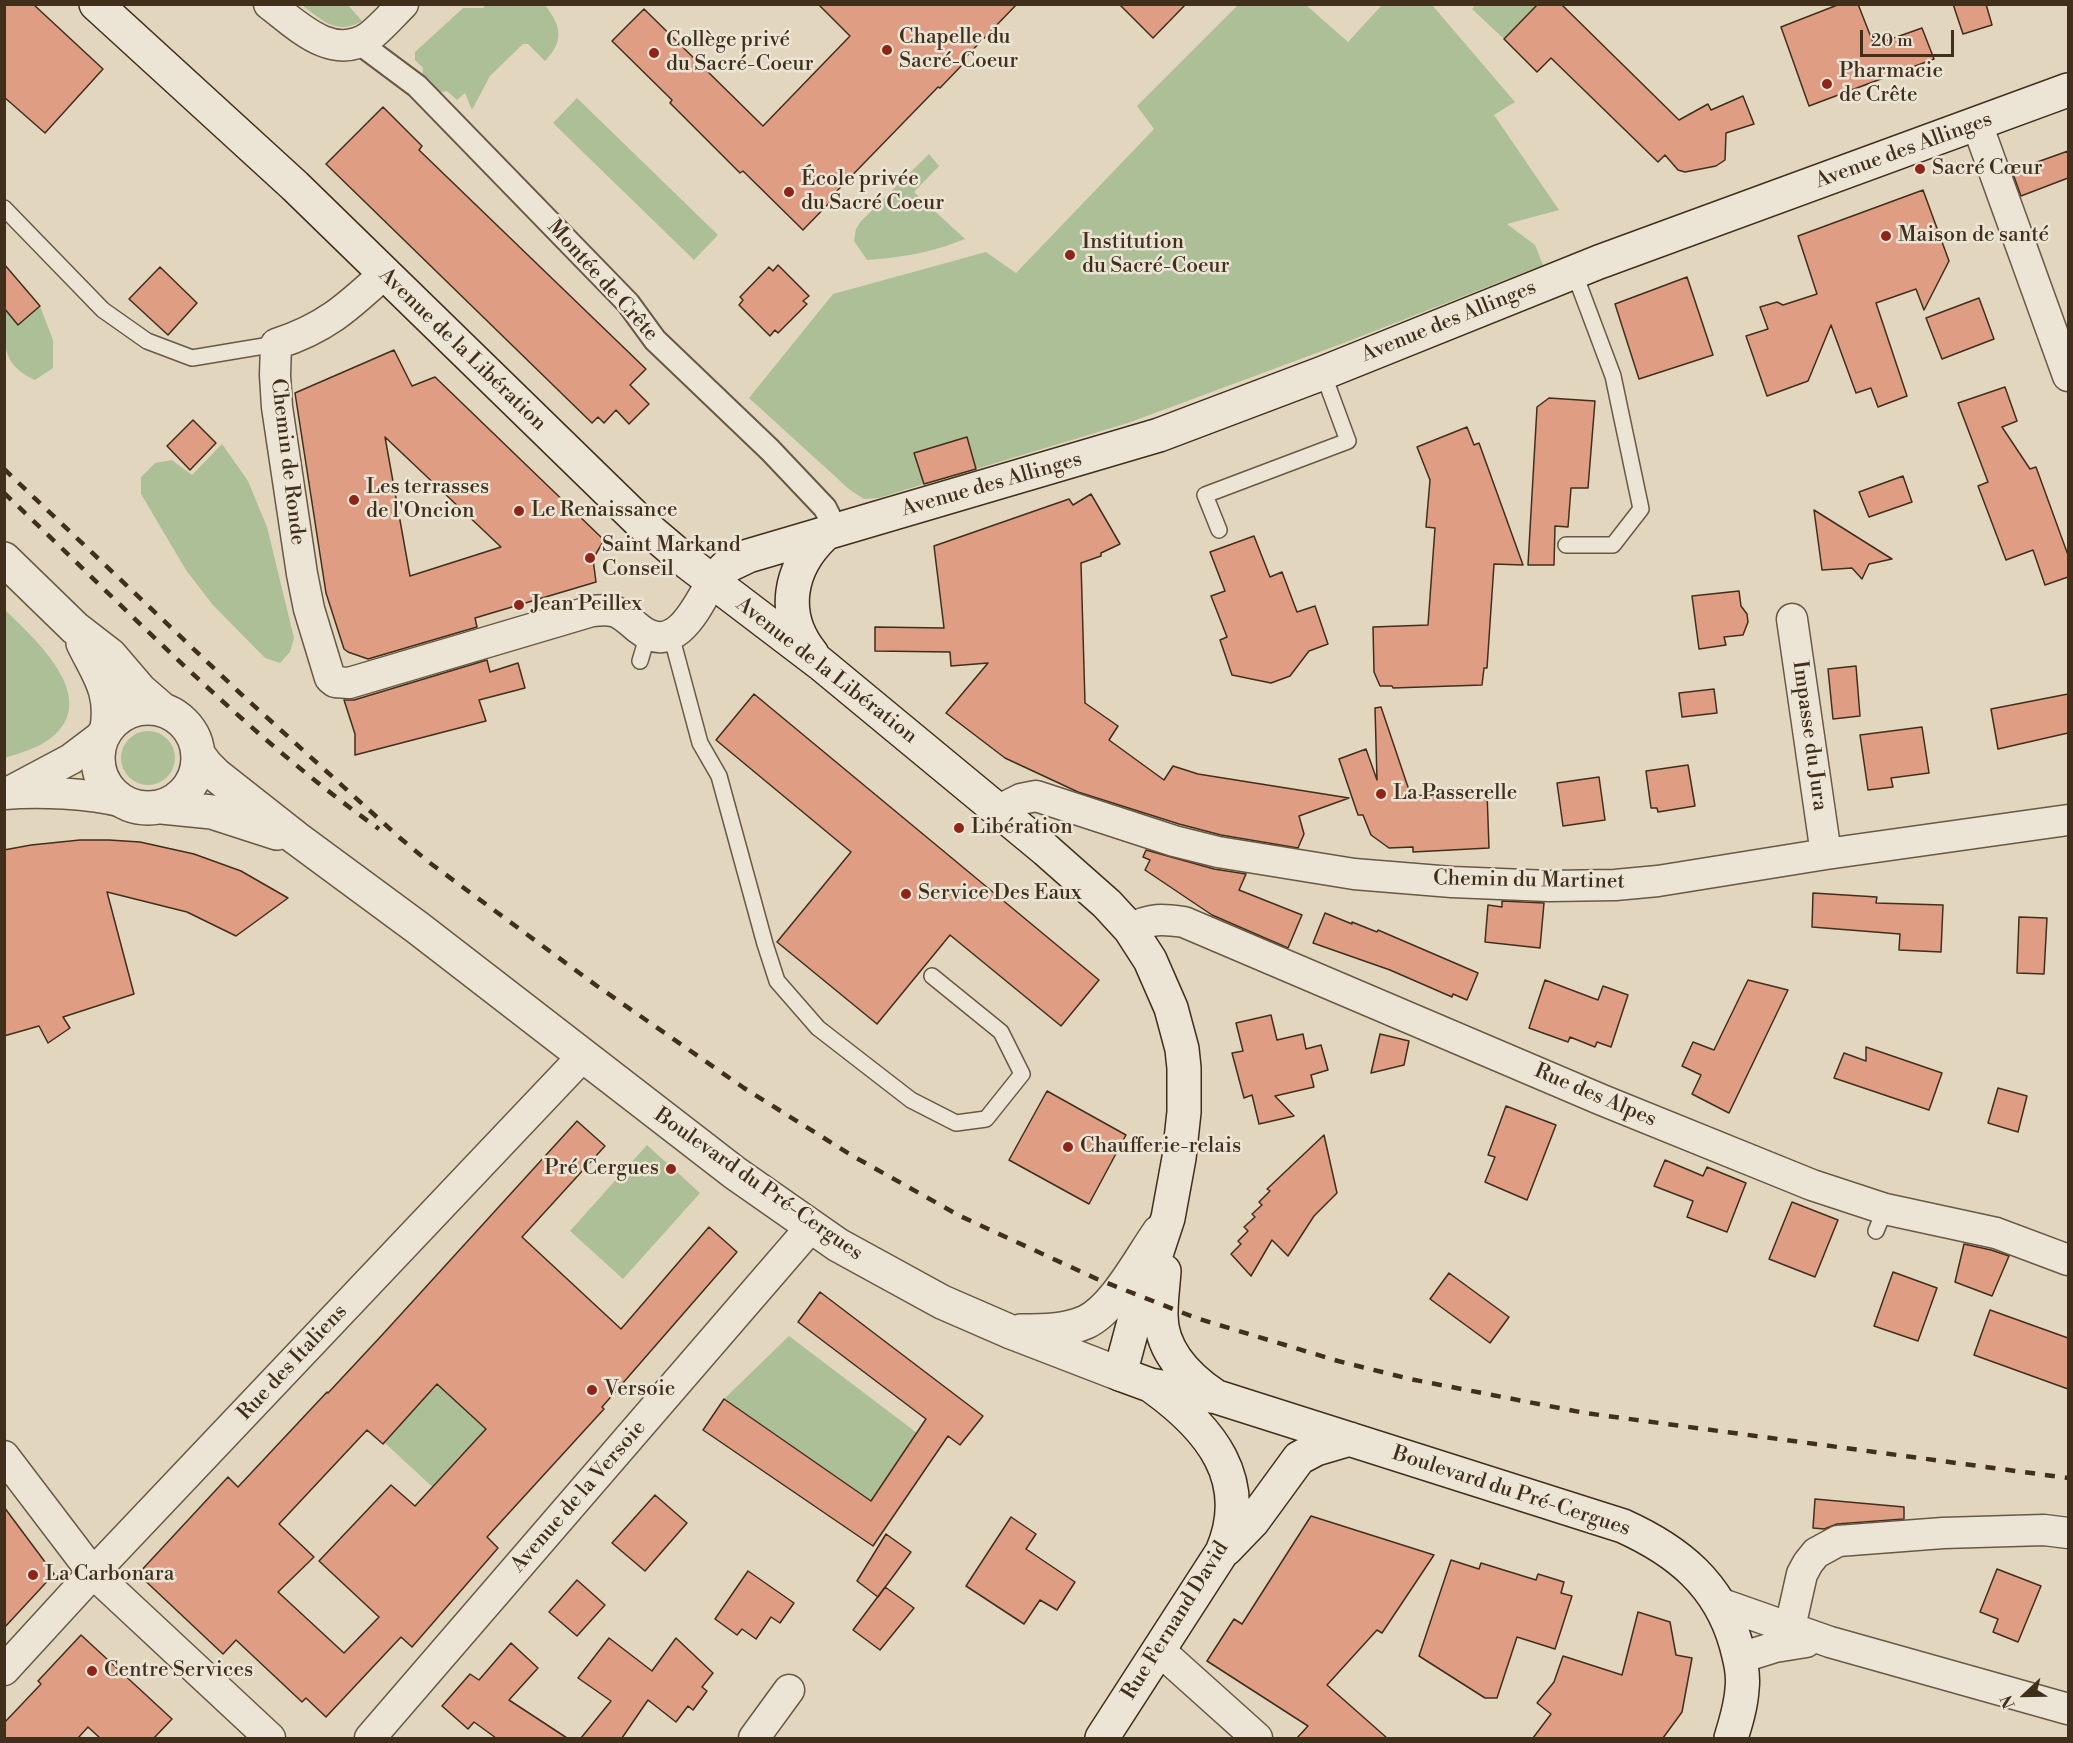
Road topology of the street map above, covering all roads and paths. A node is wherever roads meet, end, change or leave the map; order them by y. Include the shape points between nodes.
1 (96, 4) edge
2 (269, 4) edge
3 (404, 4) edge
4 (358, 42) junction
5 (2068, 90) edge
6 (1977, 124) junction
7 (4, 208) edge
8 (1574, 272) junction
9 (384, 273) junction
10 (276, 345) junction
11 (1323, 373) junction
12 (2068, 376) edge
13 (1219, 530) dead end
14 (830, 532) junction
15 (1566, 545) dead end
16 (4, 559) edge
17 (712, 581) junction
18 (1792, 619) dead end
19 (75, 628) junction
20 (653, 644) junction
21 (821, 664) junction
22 (163, 710) junction
23 (106, 731) junction
24 (198, 754) junction
25 (6, 794) edge
26 (123, 802) junction
27 (162, 807) junction
28 (999, 810) junction
29 (2068, 820) edge
30 (296, 838) junction
31 (1826, 854) junction
32 (1130, 929) junction
33 (932, 976) dead end
34 (583, 1056) junction
35 (1168, 1218) junction
36 (811, 1227) junction
37 (2068, 1260) edge
38 (1011, 1332) junction
39 (1120, 1374) junction
40 (1150, 1385) junction
41 (1217, 1397) junction
42 (1350, 1439) junction
43 (4, 1456) edge
44 (2068, 1533) edge
45 (1222, 1552) junction
46 (93, 1573) junction
47 (1719, 1603) junction
48 (1788, 1636) junction
49 (1159, 1650) junction
50 (1740, 1658) junction
51 (4, 1670) edge
52 (789, 1689) dead end
53 (2068, 1709) edge
54 (270, 1738) edge
55 (370, 1738) edge
56 (754, 1738) edge
57 (1102, 1738) edge
58 (1257, 1738) edge
59 (1731, 1738) edge

1 - 9 main road, Avenue de la Libération
2 - 4 street via 322,42
3 - 4 street
4 - 14 street, Montée de Crête via 417,86 628,303 655,340 825,507
5 - 6 main road, Avenue des Allinges
6 - 8 main road, Avenue des Allinges
6 - 12 street
7 - 10 lane via 103,310 147,340 192,358
8 - 11 main road, Avenue des Allinges
8 - 15 lane via 1613,376 1641,509 1613,545
9 - 10 street via 326,323
9 - 17 main road, Avenue de la Libération via 619,503
10 - 20 street, Chemin de Ronde via 277,407 302,574 327,671 335,682 349,683 592,611 618,612
11 - 13 lane via 1348,441 1206,495
11 - 14 main road, Avenue des Allinges via 1149,438
14 - 17 main road, Avenue des Allinges via 737,560
14 - 21 main road via 809,550 798,568 792,599 797,630
16 - 19 main road
17 - 20 street, Avenue des Allinges via 682,628
17 - 21 main road, Avenue de la Libération
18 - 31 street, Impasse du Jura
19 - 22 main road via 110,655
19 - 23 main road via 109,699
20 - 33 lane via 719,776 777,981 818,1028 910,1100 956,1123 986,1119 1022,1074 1001,1032
21 - 28 main road, Avenue de la Libération
22 - 23 main road via 132,710 118,717
22 - 24 main road via 187,726
23 - 25 street via 71,759
23 - 26 main road via 100,741 100,771 110,792
24 - 27 main road via 195,777 187,790
24 - 30 main road, Boulevard du Pré-Cergues via 216,775
25 - 26 street via 87,795
26 - 27 main road via 146,808
27 - 30 main road, Boulevard du Pré-Cergues via 212,812
28 - 31 street, Chemin du Martinet via 1036,796 1218,852 1354,874 1452,882 1615,885
28 - 32 main road, Avenue de la Libération
29 - 31 street, Chemin du Martinet
30 - 34 main road, Boulevard du Pré-Cergues
32 - 35 main road, Avenue de la Libération via 1150,960 1171,1008 1182,1049 1183,1120
32 - 37 street, Rue des Alpes via 1145,921 1184,922 1812,1185 1880,1220 1996,1233
34 - 36 main road, Boulevard du Pré-Cergues
34 - 46 street, Rue des Italiens
35 - 38 main road via 1115,1297 1096,1316 1055,1330
35 - 39 main road, Avenue de la Libération
35 - 41 main road via 1162,1328 1184,1371
36 - 38 main road, Boulevard du Pré-Cergues via 918,1290
36 - 55 street, Avenue de la Versoie
38 - 39 main road, Boulevard du Pré-Cergues
39 - 40 main road, Boulevard du Pré-Cergues
40 - 41 main road, Boulevard du Pré-Cergues
40 - 45 main road, Rue Fernand David via 1199,1427 1221,1457 1233,1505
41 - 42 main road, Boulevard du Pré-Cergues
42 - 45 main road via 1299,1458 1253,1521
42 - 47 main road, Boulevard du Pré-Cergues via 1623,1526 1670,1551 1709,1587
43 - 46 street
44 - 48 street via 2033,1530 1838,1540 1816,1553 1802,1574
45 - 49 main road, Rue Fernand David
46 - 51 street, Rue des Italiens
46 - 54 street
47 - 48 street
47 - 50 main road, Boulevard du Pré-Cergues
48 - 50 street
48 - 53 street via 1830,1642
49 - 57 main road, Rue Fernand David
49 - 58 street
50 - 59 main road, Boulevard du Pré-Cergues via 1743,1687
52 - 56 street

